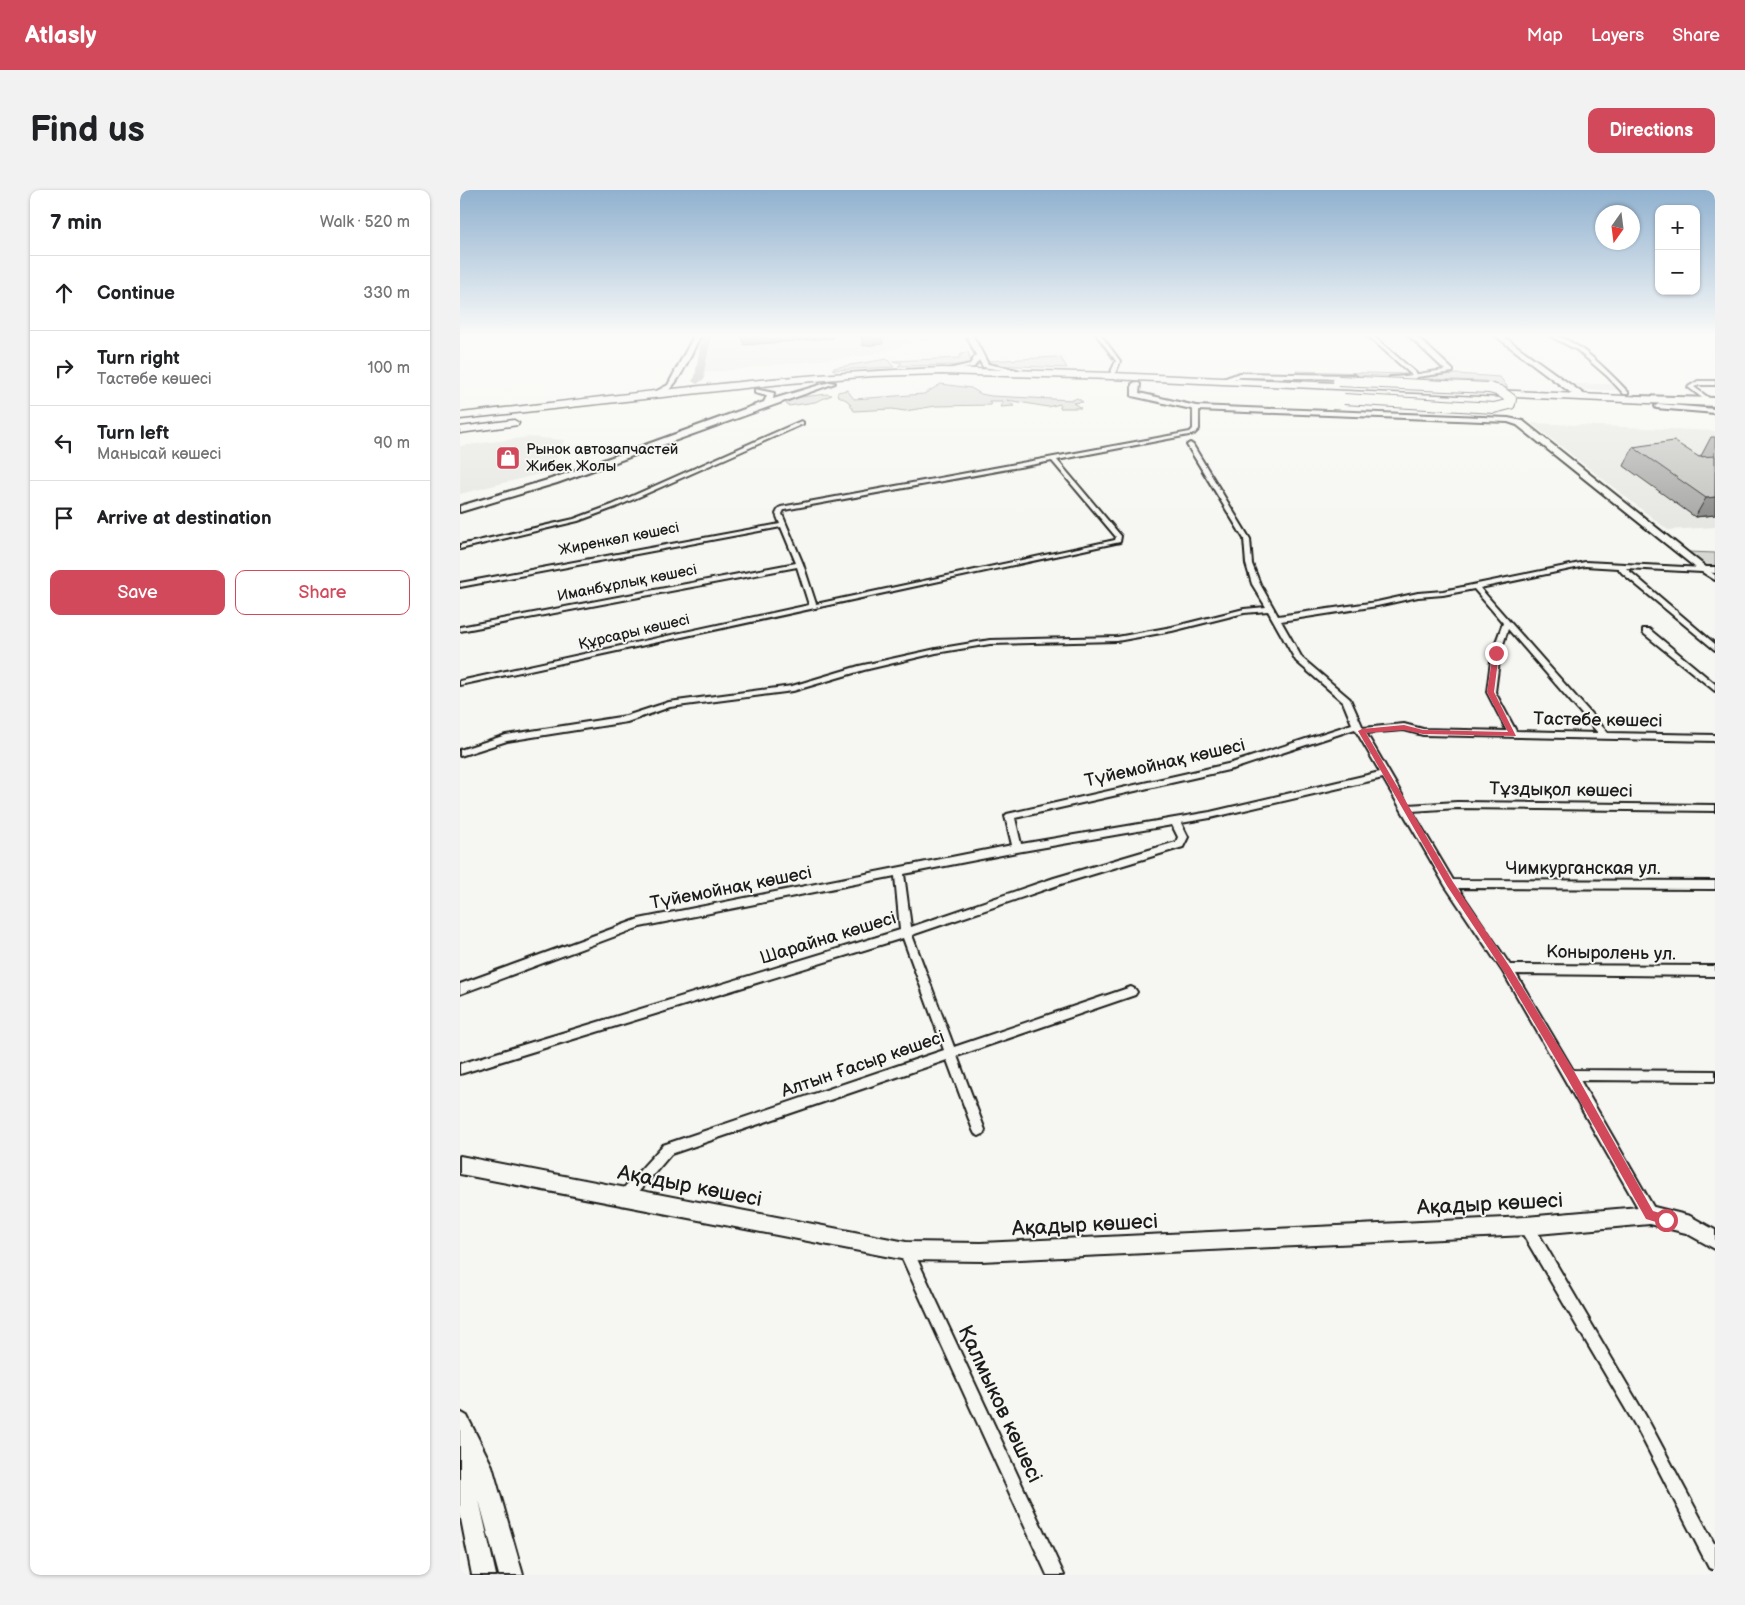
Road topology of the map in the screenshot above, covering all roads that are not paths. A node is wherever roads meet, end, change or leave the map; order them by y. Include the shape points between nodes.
1 (655, 399) junction
2 (660, 399) edge
3 (769, 399) edge
4 (779, 399) edge
5 (1155, 399) edge
6 (1340, 399) dead end
7 (1506, 399) edge
8 (1510, 399) edge
9 (1683, 399) edge
10 (1712, 400) edge
11 (768, 402) junction
12 (1196, 408) junction
13 (460, 409) edge
14 (1715, 409) edge
15 (570, 415) dead end
16 (460, 416) edge
17 (460, 422) edge
18 (523, 422) dead end
19 (801, 423) dead end
20 (460, 430) edge
21 (1190, 445) dead end
22 (1053, 458) junction
23 (460, 509) edge
24 (784, 524) junction
25 (460, 548) edge
26 (800, 564) junction
27 (1620, 566) junction
28 (1704, 570) junction
29 (1715, 570) edge
30 (1715, 578) edge
31 (460, 585) edge
32 (1475, 586) junction
33 (813, 606) junction
34 (1270, 609) junction
35 (1276, 619) junction
36 (1507, 622) junction
37 (460, 630) edge
38 (1646, 631) dead end
39 (1715, 648) edge
40 (460, 682) edge
41 (1715, 688) edge
42 (1359, 728) junction
43 (1513, 734) junction
44 (1606, 736) junction
45 (1715, 738) edge
46 (460, 753) edge
47 (1386, 774) junction
48 (1406, 808) junction
49 (1715, 808) edge
50 (1175, 821) junction
51 (1017, 848) junction
52 (899, 871) junction
53 (1450, 884) junction
54 (1715, 885) edge
55 (906, 933) junction
56 (1507, 969) junction
57 (1715, 971) edge
58 (460, 989) edge
59 (1131, 992) dead end
60 (950, 1053) junction
61 (460, 1069) edge
62 (1570, 1074) junction
63 (1715, 1076) edge
64 (979, 1130) dead end
65 (460, 1165) edge
66 (625, 1197) junction
67 (1650, 1215) junction
68 (1526, 1226) junction
69 (1715, 1240) edge
70 (906, 1251) junction
71 (460, 1423) edge
72 (460, 1446) edge
73 (1715, 1562) edge
74 (484, 1575) edge
75 (511, 1575) edge
76 (1056, 1575) edge

1 - 2 highway
1 - 13 highway via 555,400
1 - 15 highway
1 - 16 highway
1 - 17 highway
3 - 11 street
4 - 11 street
5 - 12 street
6 - 8 highway, bridge via 1494,408 1510,404
7 - 14 highway
9 - 10 highway
11 - 23 street via 584,470
12 - 22 street via 1196,429 1192,433
12 - 28 street via 1520,423
18 - 20 highway
19 - 25 street via 576,520
21 - 34 street via 1247,539 1248,564
22 - 24 street via 784,508 779,510 779,514
22 - 33 street, Құрсары көшесі via 1119,537 1118,541 886,593
24 - 26 street
24 - 31 street, Жиренкөл көшесі
26 - 33 street
26 - 37 street, Иманбұрлық көшесі
27 - 28 street
27 - 32 street via 1585,564
27 - 39 street
28 - 29 street
28 - 30 street
32 - 35 street
32 - 36 street
33 - 40 street, Құрсары көшесі
34 - 35 street
34 - 46 street via 1244,611 1117,639 990,642 862,668 792,688 669,706 627,719 506,738
35 - 42 street via 1299,659 1346,702
36 - 43 street via 1496,653 1491,692
36 - 44 street
38 - 41 street
42 - 43 street, Тастөбе көшесі via 1404,727 1423,732
42 - 47 street
42 - 51 street, Түйемойнақ көшесі via 1232,766 1010,816
43 - 44 street, Тастөбе көшесі
44 - 45 street, Тастөбе көшесі
47 - 48 street
47 - 50 street, Түйемойнақ көшесі
48 - 49 street, Тұздықол көшесі
48 - 53 street
50 - 51 street, Түйемойнақ көшесі
50 - 55 street, Шарайна көшесі via 1183,837 1180,844
51 - 52 street, Түйемойнақ көшесі
52 - 55 street
52 - 58 street, Түйемойнақ көшесі via 639,923
53 - 54 street, Чимкурганская ул.
53 - 56 street
55 - 60 street
55 - 61 street, Шарайна көшесі
56 - 57 street, Коныролень ул.
56 - 62 street
59 - 60 street, Алтын Ғасыр көшесі
60 - 64 street
60 - 66 street, Алтын Ғасыр көшесі via 667,1149
62 - 63 street
62 - 67 street
65 - 66 street, Ақадыр көшесі
66 - 70 street, Ақадыр көшесі
67 - 68 street, Ақадыр көшесі
67 - 69 street, Ақадыр көшесі via 1690,1225
68 - 70 street, Ақадыр көшесі via 981,1252
68 - 73 street via 1643,1425
70 - 76 street, Қалмыков көшесі
71 - 75 street via 481,1466
72 - 74 street

